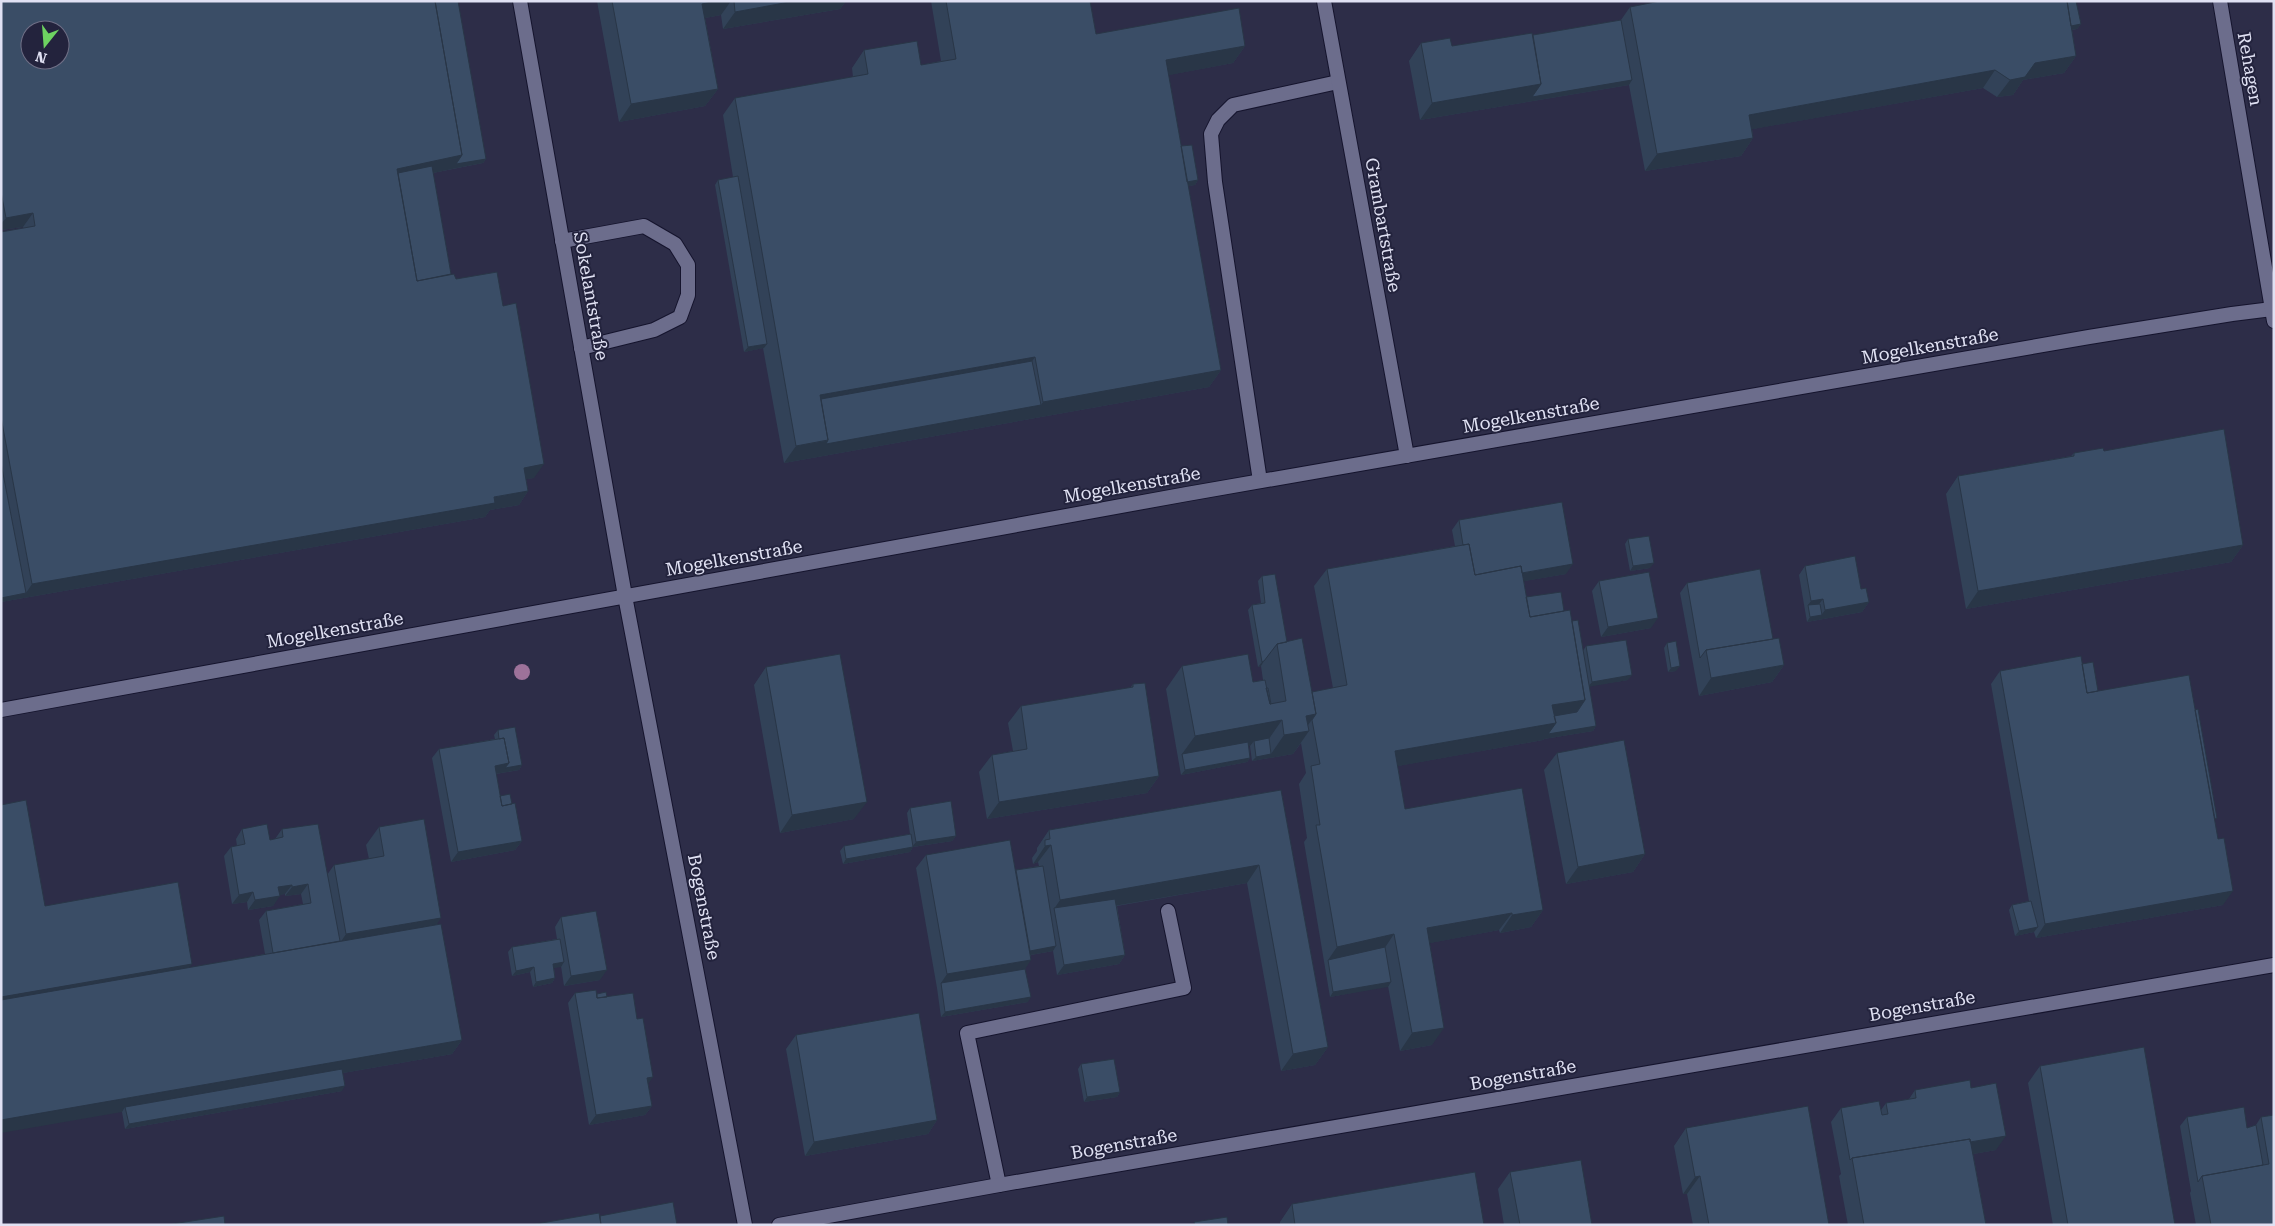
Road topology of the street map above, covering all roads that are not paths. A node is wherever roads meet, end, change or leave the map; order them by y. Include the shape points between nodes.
1 (520, 1) edge
2 (1324, 1) edge
3 (2220, 1) edge
4 (1338, 82) junction
5 (562, 242) junction
6 (2273, 314) edge
7 (581, 348) junction
8 (1407, 456) junction
9 (1260, 481) junction
10 (625, 596) junction
11 (1, 710) edge
12 (1168, 911) edge
13 (2274, 965) edge
14 (999, 1185) junction
15 (745, 1225) edge
16 (778, 1225) edge

1 - 5 street, Sokelantstraße
2 - 4 street, Grambartstraße
3 - 6 street, Rehagen
4 - 8 street, Grambartstraße
4 - 9 street via 1233,105 1218,120 1211,134 1215,182
5 - 7 street, Sokelantstraße
5 - 7 street via 644,226 675,244 688,265 688,295 680,317 654,330
6 - 8 street, Mogelkenstraße via 2089,337
7 - 10 street, Sokelantstraße
8 - 9 street, Mogelkenstraße
9 - 10 street, Mogelkenstraße
10 - 11 street, Mogelkenstraße
10 - 15 street, Bogenstraße
12 - 14 street via 1184,988 968,1033
13 - 14 street, Bogenstraße
14 - 16 street, Bogenstraße

